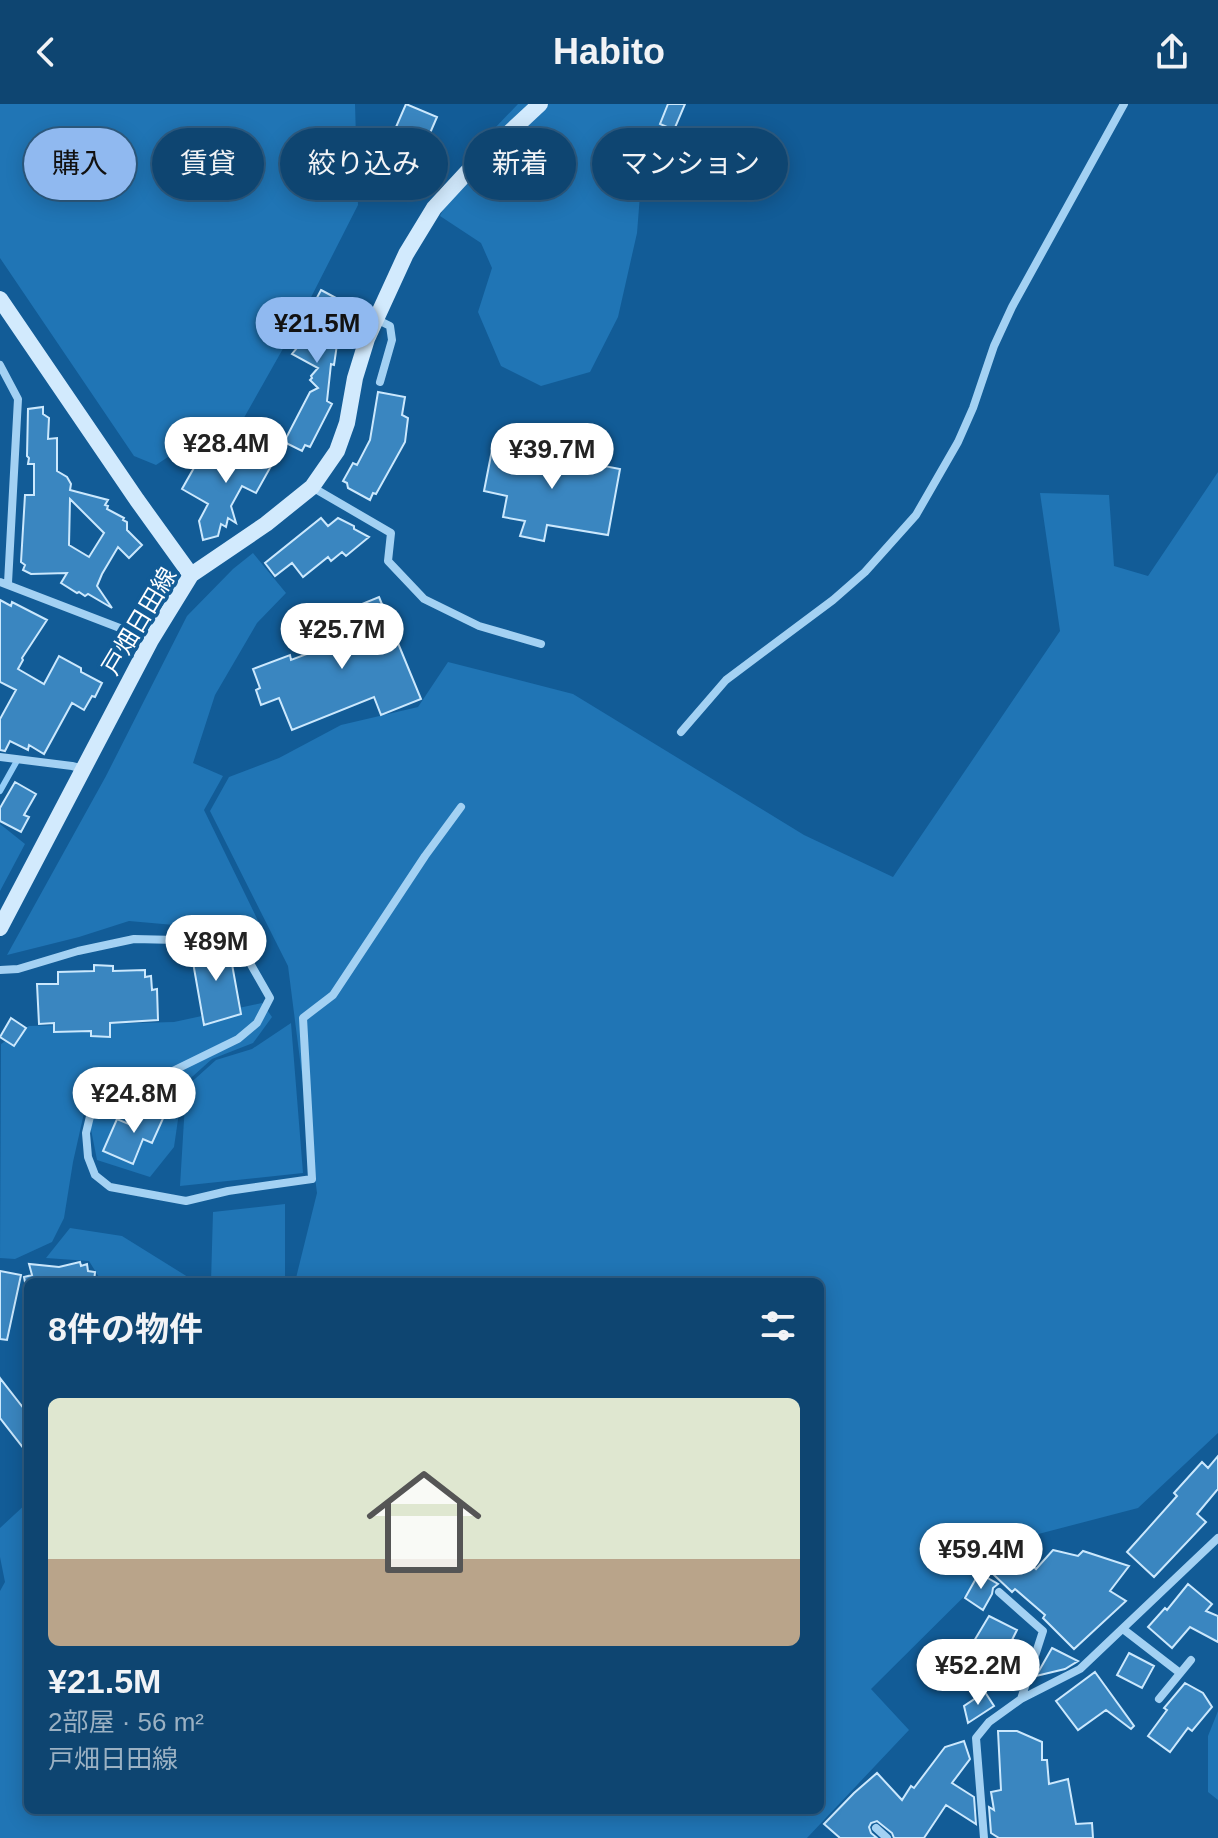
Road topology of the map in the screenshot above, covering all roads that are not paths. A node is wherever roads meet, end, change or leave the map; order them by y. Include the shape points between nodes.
1 (540, 104) edge
2 (1124, 104) edge
3 (0, 299) edge
4 (376, 318) junction
5 (0, 365) edge
6 (380, 382) dead end
7 (312, 487) junction
8 (191, 575) junction
9 (2, 583) edge
10 (151, 640) junction
11 (541, 644) dead end
12 (681, 732) dead end
13 (0, 757) edge
14 (85, 770) junction
15 (461, 807) dead end
16 (0, 928) edge
17 (0, 970) edge
18 (1218, 1538) edge
19 (999, 1592) dead end
20 (1123, 1629) junction
21 (1191, 1660) dead end
22 (1180, 1673) junction
23 (1021, 1699) junction
24 (1159, 1699) dead end
25 (876, 1828) dead end
26 (887, 1838) edge
27 (984, 1838) edge

1 - 4 main road, 戸畑日田線 via 434,208
2 - 12 street via 1012,307 958,442 916,515 833,600 726,680
3 - 8 main road
4 - 6 street via 390,326 392,340
4 - 7 main road, 戸畑日田線 via 337,451
5 - 9 street via 18,399
7 - 8 main road, 戸畑日田線
7 - 11 street via 391,533 388,561 424,599 479,626
8 - 10 main road, 戸畑日田線
9 - 10 street
10 - 14 main road, 戸畑日田線
13 - 14 street
14 - 16 main road, 戸畑日田線
15 - 17 street via 333,995 303,1018 312,1179 186,1201 110,1187 95,1175 88,1157 86,1133 93,1104 198,1060 257,1023 270,998 232,935 134,939
18 - 20 street
19 - 23 street via 1043,1631
20 - 22 street
20 - 23 street via 1080,1669
21 - 22 street
22 - 24 street
23 - 27 street via 976,1738
25 - 26 street

